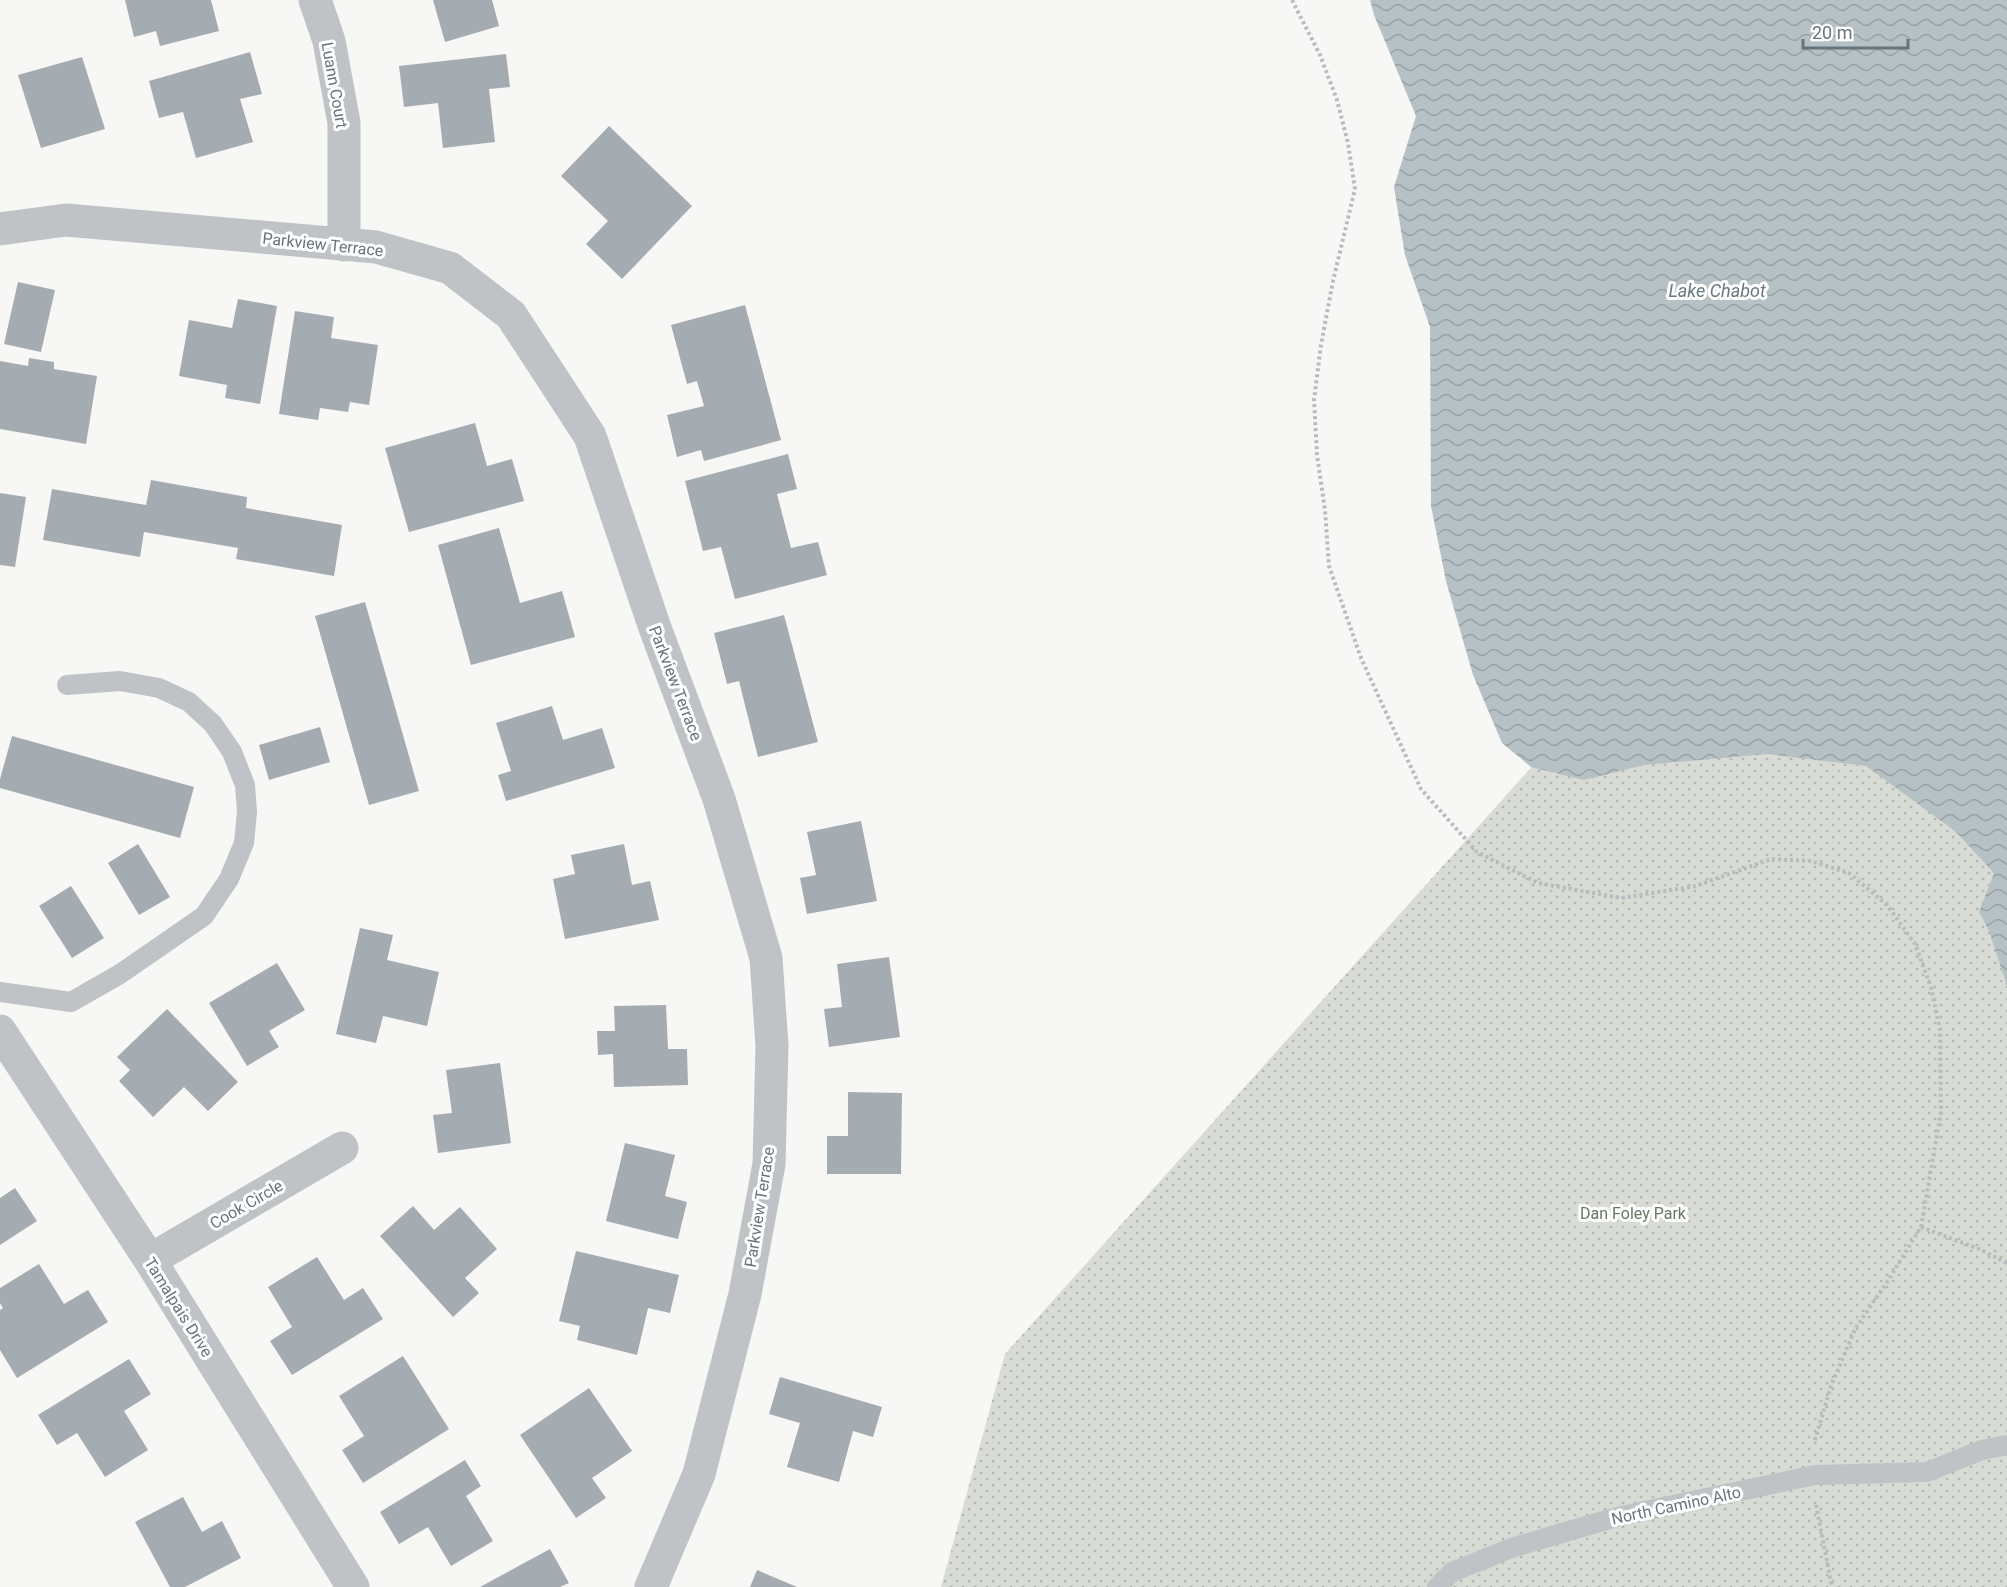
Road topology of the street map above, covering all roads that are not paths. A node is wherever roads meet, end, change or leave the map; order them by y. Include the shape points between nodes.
1 (315, 0) edge
2 (0, 230) edge
3 (344, 245) junction
4 (67, 685) dead end
5 (0, 992) edge
6 (0, 1031) edge
7 (342, 1148) dead end
8 (150, 1260) junction
9 (2007, 1445) edge
10 (353, 1587) edge
11 (651, 1587) edge
12 (1437, 1587) edge

1 - 3 street, Luann Court via 329,41 344,123
2 - 3 street, Parkview Terrace via 66,220
3 - 11 street, Parkview Terrace via 376,247 450,268 511,315 590,436 655,628 719,799 766,958 772,1046 769,1164 745,1294 699,1474
4 - 5 lane via 120,681 159,688 189,702 213,724 232,752 245,785 244,843 229,879 204,916 120,974 71,1002
6 - 8 street, Tamalpais Drive
7 - 8 street, Cook Circle
8 - 10 street, Tamalpais Drive
9 - 12 lane, North Camino Alto via 1982,1450 1927,1472 1815,1475 1617,1517 1514,1547 1452,1572

